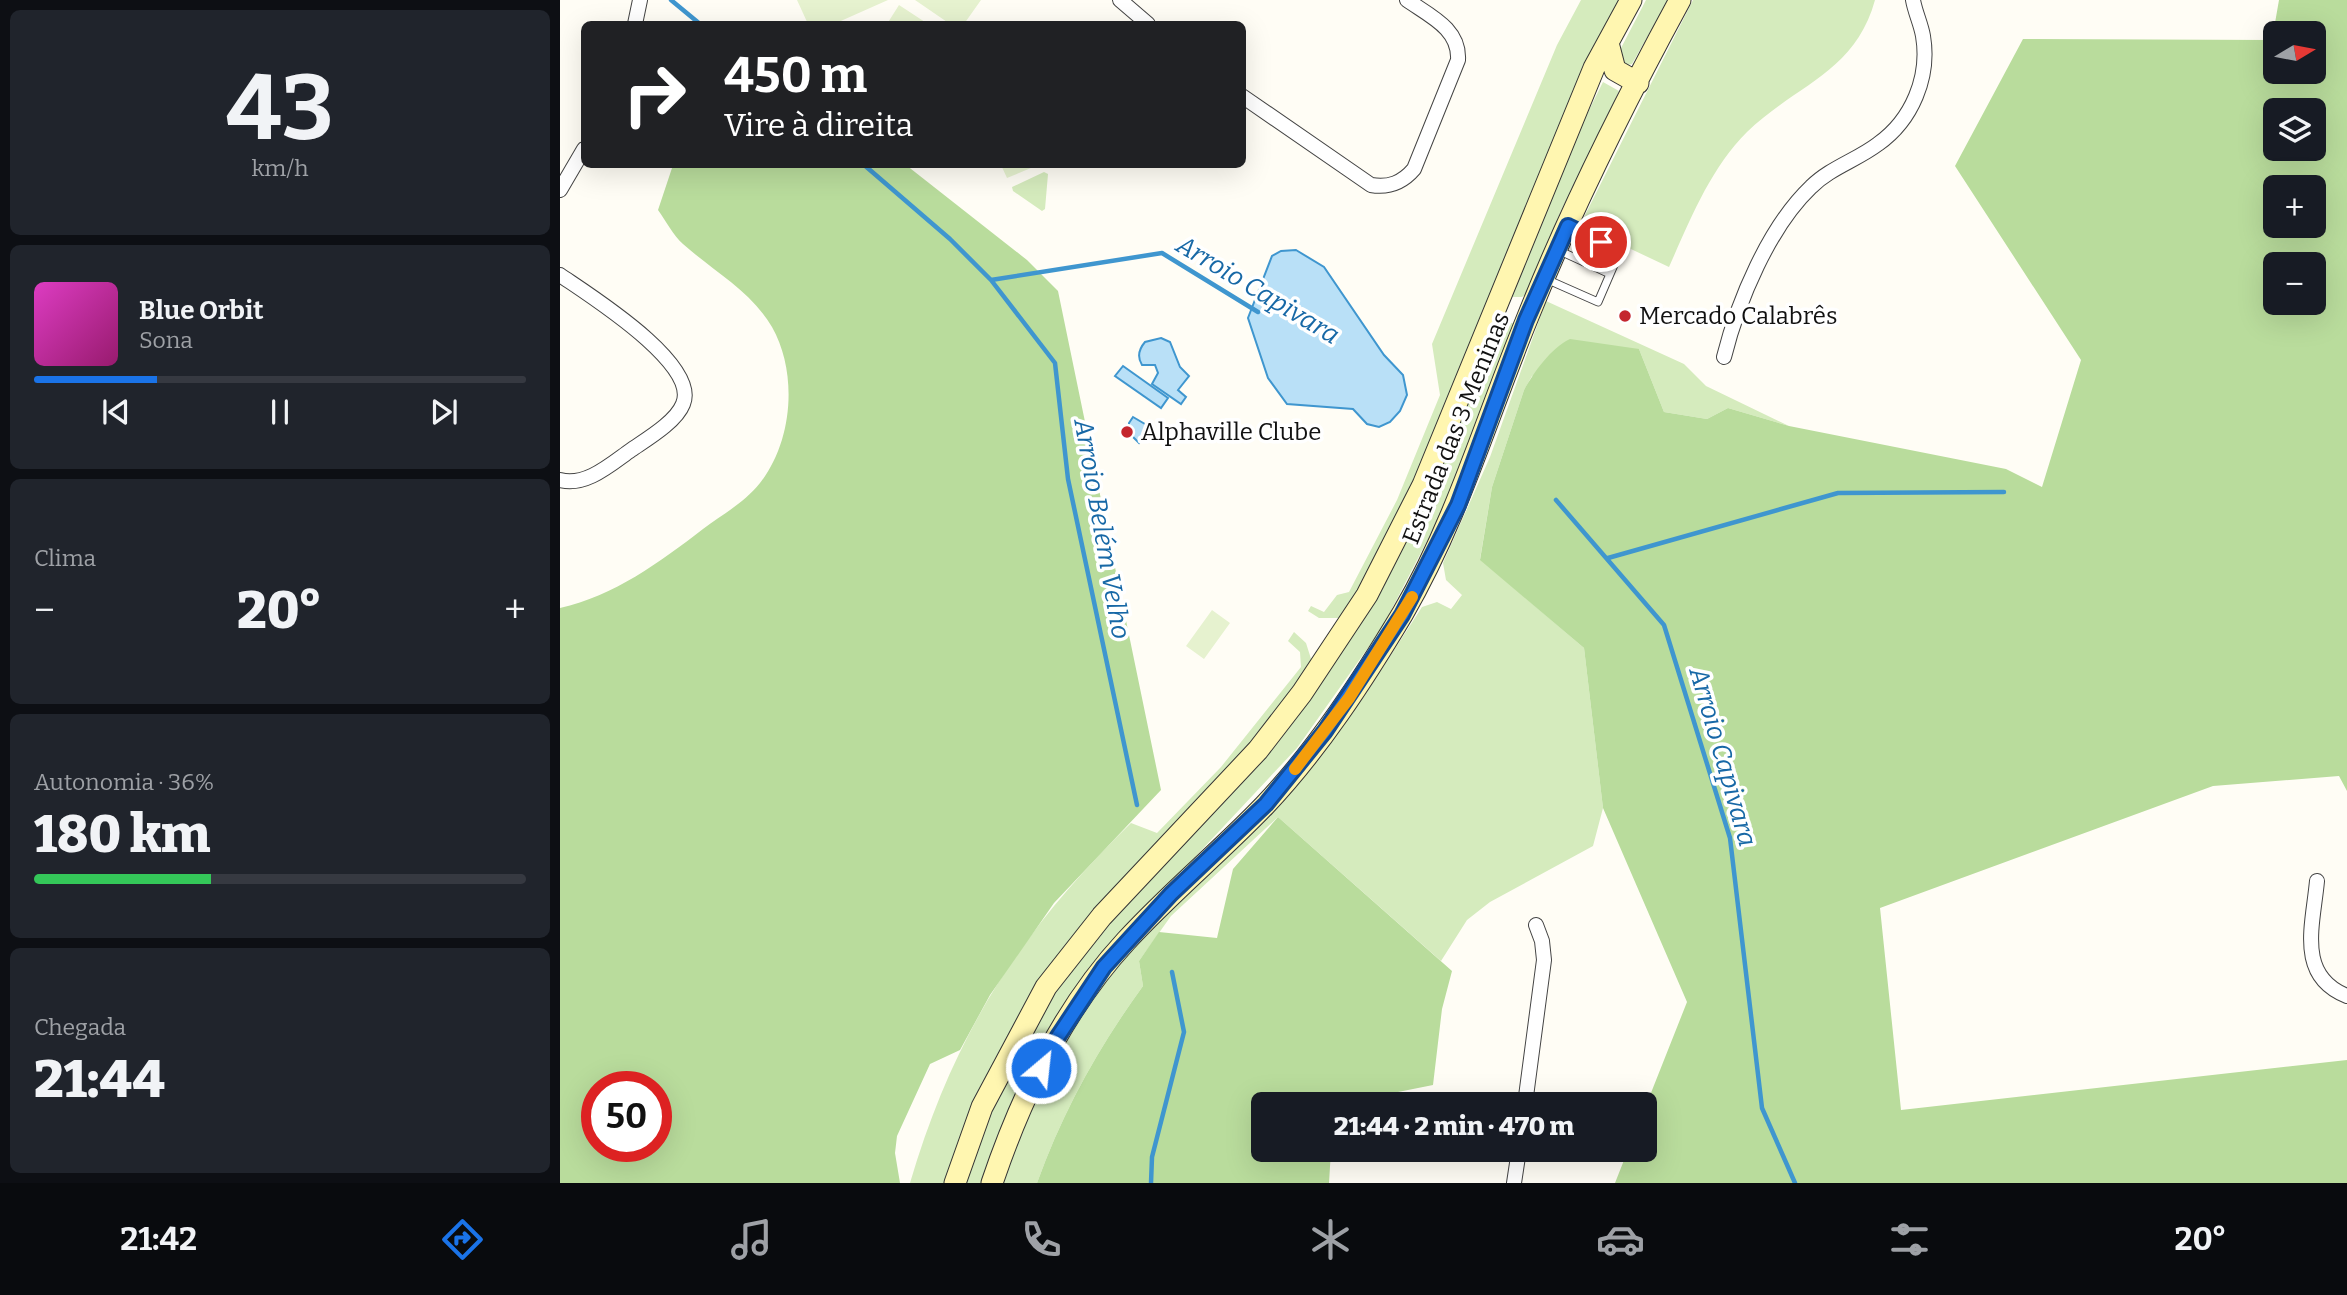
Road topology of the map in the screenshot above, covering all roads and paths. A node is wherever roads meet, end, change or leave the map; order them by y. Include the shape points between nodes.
1 (640, 0) edge
2 (1120, 0) edge
3 (1407, 0) edge
4 (1631, 0) edge
5 (1681, 0) edge
6 (1913, 0) edge
7 (636, 21) edge
8 (1144, 21) edge
9 (1608, 43) junction
10 (1638, 83) junction
11 (1246, 99) edge
12 (581, 154) edge
13 (560, 190) edge
14 (1568, 226) junction
15 (1557, 250) junction
16 (1610, 274) junction
17 (560, 275) edge
18 (1545, 278) junction
19 (1494, 308) junction
20 (1526, 320) junction
21 (1724, 357) dead end
22 (560, 480) edge
23 (2317, 881) dead end
24 (1536, 925) dead end
25 (2347, 996) edge
26 (1527, 1092) edge
27 (1517, 1162) edge
28 (955, 1183) edge
29 (992, 1183) edge
30 (1514, 1183) edge

1 - 7 street
2 - 8 street
3 - 11 street via 1446,27 1459,50 1414,169 1400,182 1371,185
4 - 9 main road, Estrada das 3 Meninas
5 - 10 main road, Estrada das 3 Meninas
6 - 21 street via 1924,51 1909,113 1879,144 1822,178 1798,201 1758,268 1733,322
9 - 10 main road via 1615,70
9 - 19 main road, Estrada das 3 Meninas
10 - 14 main road, Estrada das 3 Meninas
12 - 13 street
14 - 15 main road, Estrada das 3 Meninas
14 - 16 lane via 1620,251
15 - 16 lane
15 - 18 main road, Estrada das 3 Meninas
16 - 18 lane via 1598,302
17 - 22 street via 674,365 685,389 684,403 676,414 632,449 587,479
18 - 20 main road, Estrada das 3 Meninas
19 - 20 main road
19 - 28 main road, Estrada das 3 Meninas via 1423,485 1367,594 1258,750 1102,916 1046,987 986,1097
20 - 29 main road, Estrada das 3 Meninas via 1458,505 1402,615 1327,727 1266,804 1171,894 1104,967 1053,1044
23 - 25 street via 2311,953 2318,976 2330,990
24 - 26 street via 1544,960
27 - 30 street

